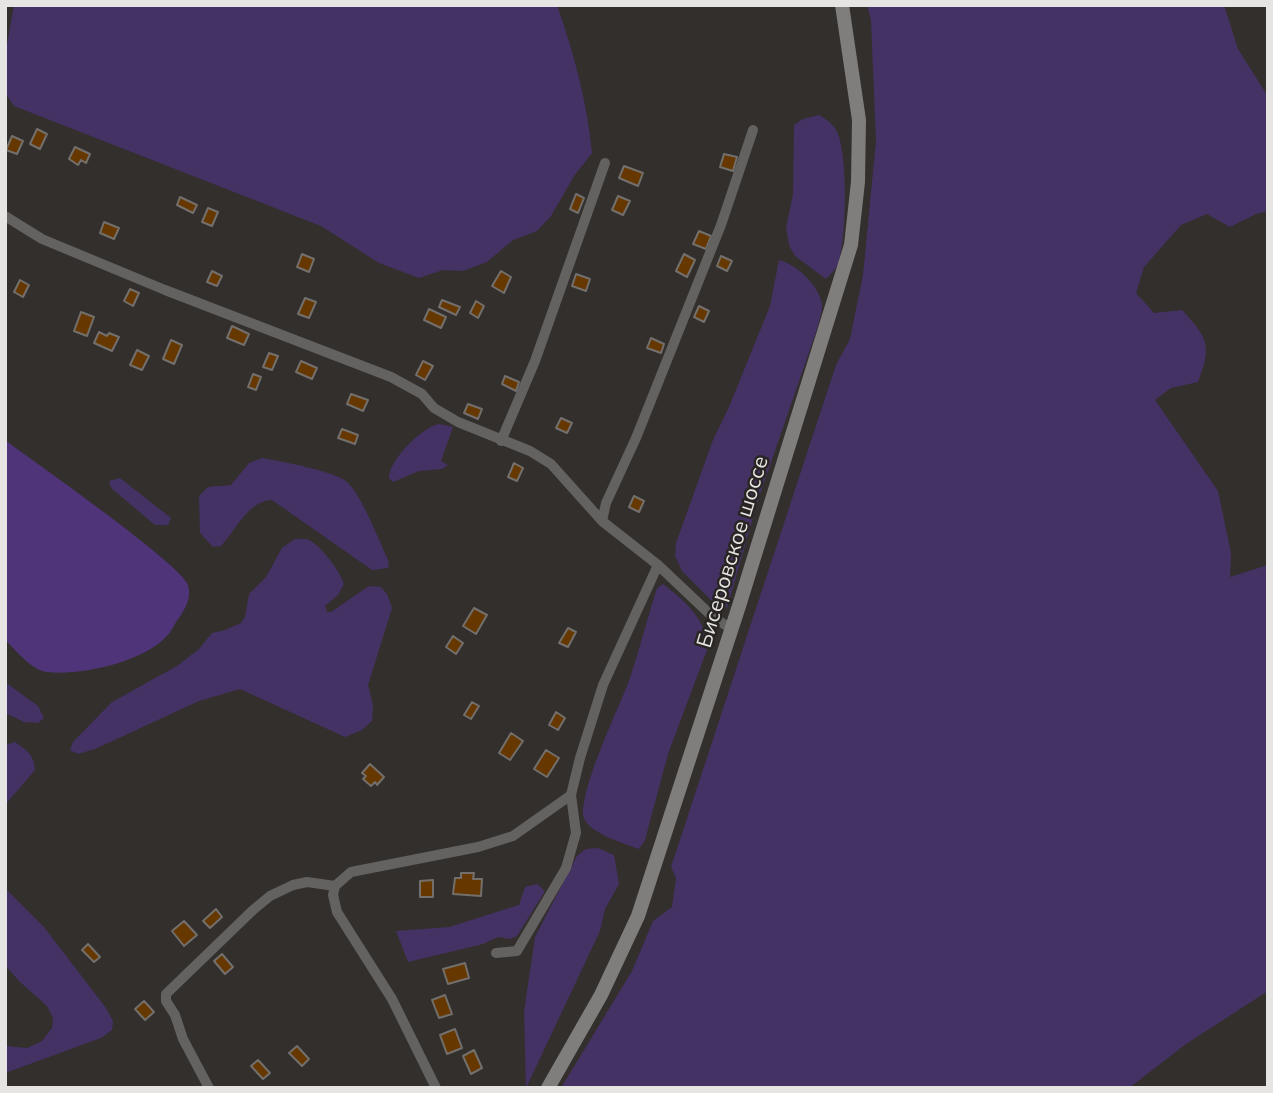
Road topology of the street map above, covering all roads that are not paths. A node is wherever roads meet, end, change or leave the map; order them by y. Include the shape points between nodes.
1 (842, 5) edge
2 (753, 130) dead end
3 (605, 163) dead end
4 (5, 216) edge
5 (501, 441) junction
6 (602, 521) junction
7 (658, 565) junction
8 (732, 629) junction
9 (571, 795) junction
10 (335, 886) junction
11 (496, 953) dead end
12 (209, 1088) edge
13 (436, 1088) edge
14 (548, 1088) edge

1 - 8 main road, Бисеровское шоссе via 859,120 851,245
2 - 6 street via 721,225
3 - 5 street via 535,361
4 - 5 street via 42,239 91,260 391,377 458,422
5 - 6 street via 551,464
6 - 7 street
7 - 8 street
7 - 9 street via 603,685
8 - 14 main road, Бисеровское шоссе via 638,916 601,995
9 - 10 street via 513,836 351,872
9 - 11 street via 576,833 566,868 517,950
10 - 12 street via 293,885 270,896 166,994
10 - 13 street via 337,912 392,999

